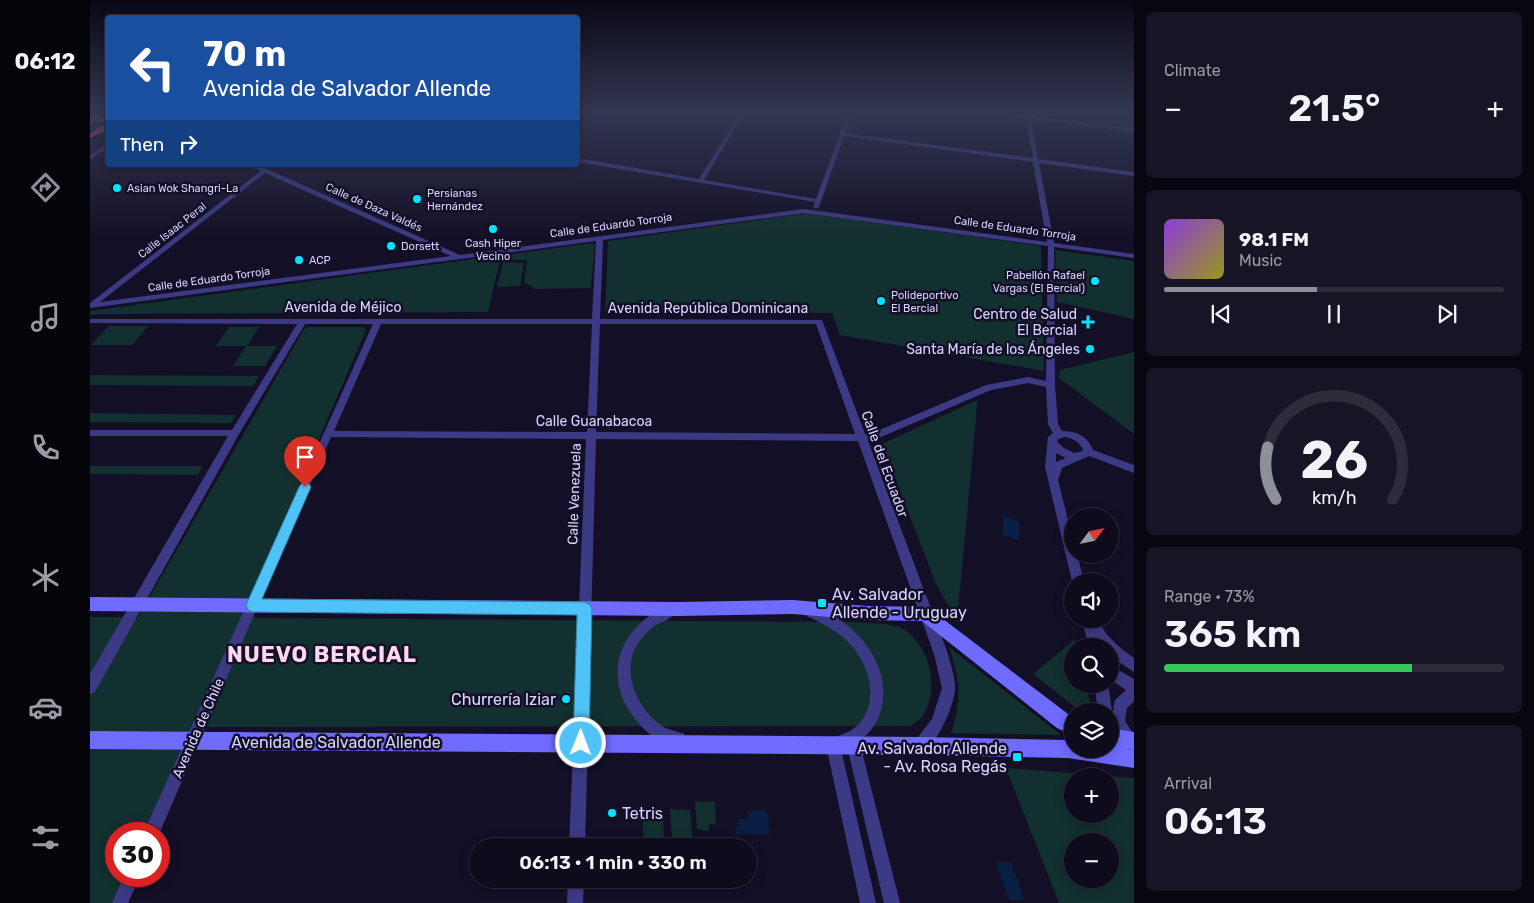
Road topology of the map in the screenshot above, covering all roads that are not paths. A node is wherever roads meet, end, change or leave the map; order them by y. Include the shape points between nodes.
1 (717, 154) edge
2 (835, 154) edge
3 (987, 154) edge
4 (1035, 154) edge
5 (580, 160) edge
6 (1036, 161) junction
7 (258, 167) edge
8 (265, 170) junction
9 (1134, 174) edge
10 (701, 180) junction
11 (818, 201) junction
12 (814, 211) junction
13 (600, 237) junction
14 (1051, 244) junction
15 (459, 256) junction
16 (1134, 256) edge
17 (90, 306) edge
18 (90, 321) edge
19 (303, 321) junction
20 (378, 321) junction
21 (596, 321) junction
22 (819, 322) joint
23 (1050, 385) junction
24 (90, 433) edge
25 (235, 433) junction
26 (328, 434) junction
27 (591, 435) junction
28 (860, 437) junction
29 (1056, 438) junction
30 (1084, 455) junction
31 (1134, 469) edge
32 (1054, 478) junction
33 (1076, 573) edge
34 (90, 604) edge
35 (138, 604) junction
36 (253, 605) junction
37 (793, 607) junction
38 (584, 608) junction
39 (677, 609) junction
40 (925, 614) junction
41 (1119, 655) edge
42 (1134, 666) edge
43 (1119, 677) edge
44 (90, 687) edge
45 (1134, 687) edge
46 (1134, 692) edge
47 (1064, 722) edge
48 (90, 740) edge
49 (1131, 740) edge
50 (192, 741) junction
51 (581, 743) junction
52 (692, 744) junction
53 (833, 745) junction
54 (854, 745) junction
55 (920, 746) junction
56 (1134, 759) edge
57 (156, 822) edge
58 (577, 838) edge
59 (127, 887) edge
60 (576, 888) edge
61 (120, 903) edge
62 (575, 903) edge
63 (868, 903) edge
64 (892, 903) edge

1 - 10 street
2 - 11 street
3 - 6 street
4 - 6 street
5 - 10 street
6 - 9 street
6 - 14 street
7 - 8 street, Calle de Daza Valdés
8 - 15 street, Calle de Daza Valdés
8 - 17 street, Calle Isaac Peral
10 - 11 street
11 - 12 street
12 - 13 street, Calle de Eduardo Torroja
12 - 14 street, Calle de Eduardo Torroja
13 - 15 street, Calle de Eduardo Torroja
13 - 21 street, Calle Venezuela
14 - 16 street, Calle de Eduardo Torroja
14 - 23 street
15 - 17 street, Calle de Eduardo Torroja
18 - 19 street, Avenida de Méjico
19 - 20 street, Avenida de Méjico
19 - 25 street
20 - 21 street, Avenida de Méjico
20 - 26 street, Avenida de Chile
21 - 22 street, Avenida República Dominicana
21 - 27 street, Calle Venezuela
22 - 28 street, Calle del Ecuador
23 - 28 street, Calle Guanabacoa via 1028,380 989,387 871,438
23 - 29 street
24 - 25 street
25 - 35 street
26 - 27 street, Calle Guanabacoa
26 - 36 street, Avenida de Chile
27 - 28 street, Calle Guanabacoa
27 - 38 street, Calle Venezuela
28 - 40 street, Calle del Ecuador
29 - 30 street via 1063,453
29 - 30 street via 1069,434 1080,439 1087,446
29 - 32 street via 1050,467
30 - 31 street
30 - 32 street via 1056,466
32 - 33 street
34 - 35 street, Avenida de Salvador Allende
35 - 36 street, Avenida de Salvador Allende
35 - 44 street
36 - 38 street, Avenida de Salvador Allende
36 - 50 street, Avenida de Chile
37 - 39 street, Avenida de Salvador Allende
37 - 40 street, Avenida de Salvador Allende
37 - 53 street, Avenida de Salvador Allende via 817,614 840,626 861,646 874,671 878,696 872,716 857,735
38 - 39 street, Avenida de Salvador Allende
38 - 51 street
39 - 52 street, Avenida de Salvador Allende via 658,616 636,634 628,647 624,678 627,694 637,711 658,732
40 - 47 street
40 - 55 street, Calle del Ecuador via 941,654 949,688 938,723
41 - 42 street
43 - 45 street
46 - 49 street via 1120,705 1118,722
48 - 50 street, Avenida de Salvador Allende
50 - 51 street, Avenida de Salvador Allende
50 - 57 street, Avenida de Chile
51 - 52 street, Avenida de Salvador Allende
51 - 58 street
52 - 53 street, Avenida de Salvador Allende
53 - 54 street, Avenida de Salvador Allende
53 - 63 street
54 - 55 street, Avenida de Salvador Allende
54 - 64 street
55 - 56 street, Avenida de Salvador Allende via 1068,749
59 - 61 street
60 - 62 street

